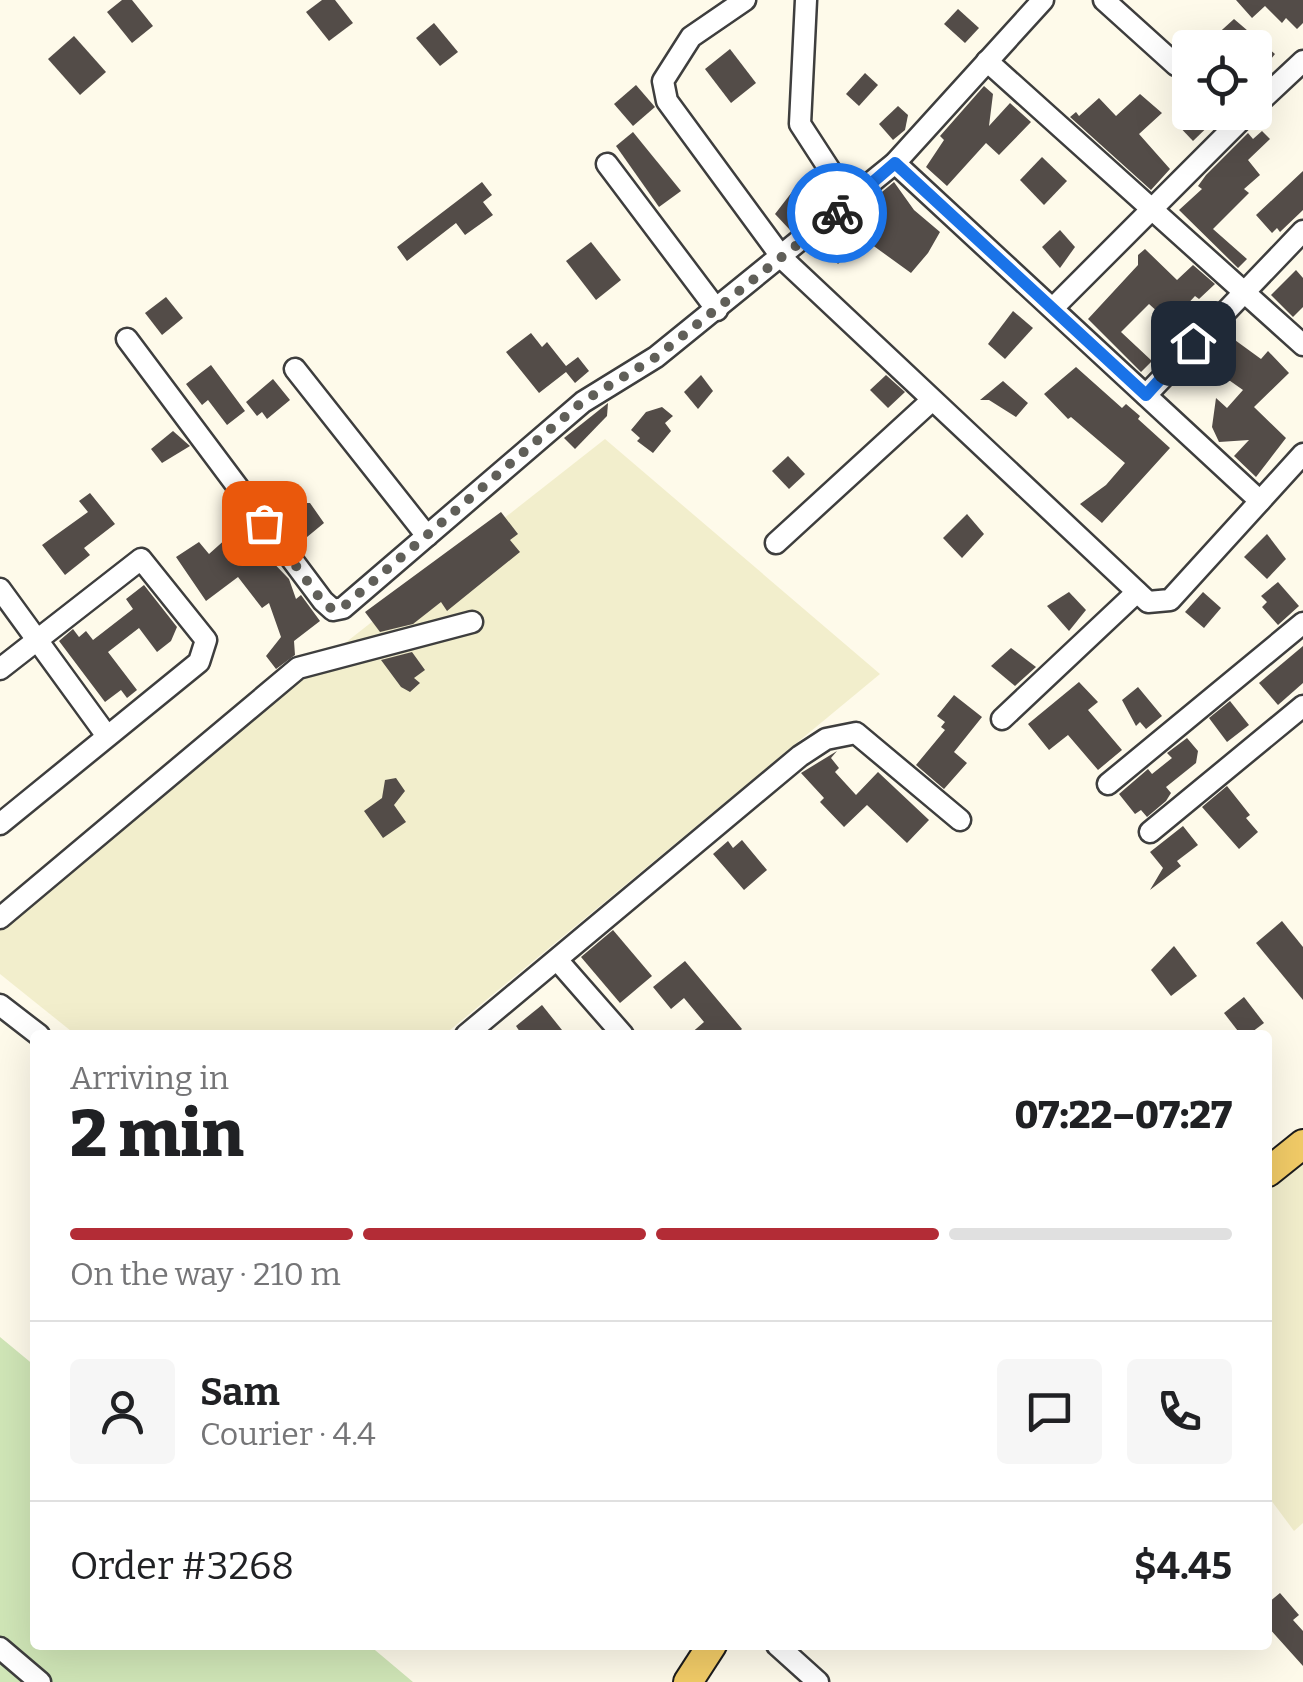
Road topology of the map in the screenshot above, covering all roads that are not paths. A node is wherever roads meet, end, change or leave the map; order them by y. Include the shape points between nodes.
1 (745, 0) edge
2 (806, 0) edge
3 (1043, 0) edge
4 (1104, 0) edge
5 (1303, 60) edge
6 (988, 61) junction
7 (1172, 61) edge
8 (1272, 90) edge
9 (1229, 130) edge
10 (895, 163) junction
11 (607, 164) dead end
12 (850, 202) junction
13 (1147, 209) junction
14 (1303, 230) edge
15 (783, 259) junction
16 (1240, 292) junction
17 (1053, 308) junction
18 (717, 310) junction
19 (127, 339) dead end
20 (1303, 345) edge
21 (295, 369) dead end
22 (1146, 395) junction
23 (930, 402) junction
24 (1303, 454) edge
25 (1260, 501) junction
26 (427, 536) junction
27 (776, 543) dead end
28 (0, 589) edge
29 (1137, 592) junction
30 (472, 622) dead end
31 (1303, 623) edge
32 (36, 638) junction
33 (0, 669) edge
34 (1303, 706) edge
35 (1002, 718) dead end
36 (107, 736) junction
37 (1108, 784) dead end
38 (960, 820) dead end
39 (0, 824) edge
40 (1150, 832) dead end
41 (0, 918) edge
42 (559, 962) junction
43 (0, 1005) edge
44 (32, 1030) edge
45 (472, 1030) edge
46 (618, 1030) edge
47 (1303, 1144) edge
48 (1272, 1169) edge
49 (0, 1648) edge
50 (709, 1650) edge
51 (783, 1650) edge
52 (40, 1682) edge
53 (688, 1682) edge
54 (818, 1682) edge

1 - 15 street via 691,37 663,80 667,101
2 - 12 street via 800,124
3 - 6 street
4 - 7 street
5 - 8 street
6 - 10 street
6 - 13 street
9 - 13 street
10 - 12 street
10 - 17 street
11 - 18 street
12 - 15 street
13 - 16 street
13 - 17 street
14 - 16 street
15 - 18 street
15 - 23 street
16 - 20 street
16 - 22 street
17 - 22 street
18 - 26 street via 582,402
19 - 26 street via 333,610
21 - 26 street
22 - 25 street
23 - 27 street
23 - 29 street
24 - 25 street
25 - 29 street via 1170,600 1148,602
28 - 32 street
29 - 35 street
30 - 41 street via 298,668
31 - 37 street
32 - 33 street
32 - 36 street
32 - 36 street via 141,559 203,633 199,662
34 - 40 street
36 - 39 street
38 - 42 street via 856,733 845,732 800,756
42 - 45 street
42 - 46 street
43 - 44 street
47 - 48 main road
49 - 52 street
50 - 53 main road
51 - 54 street

